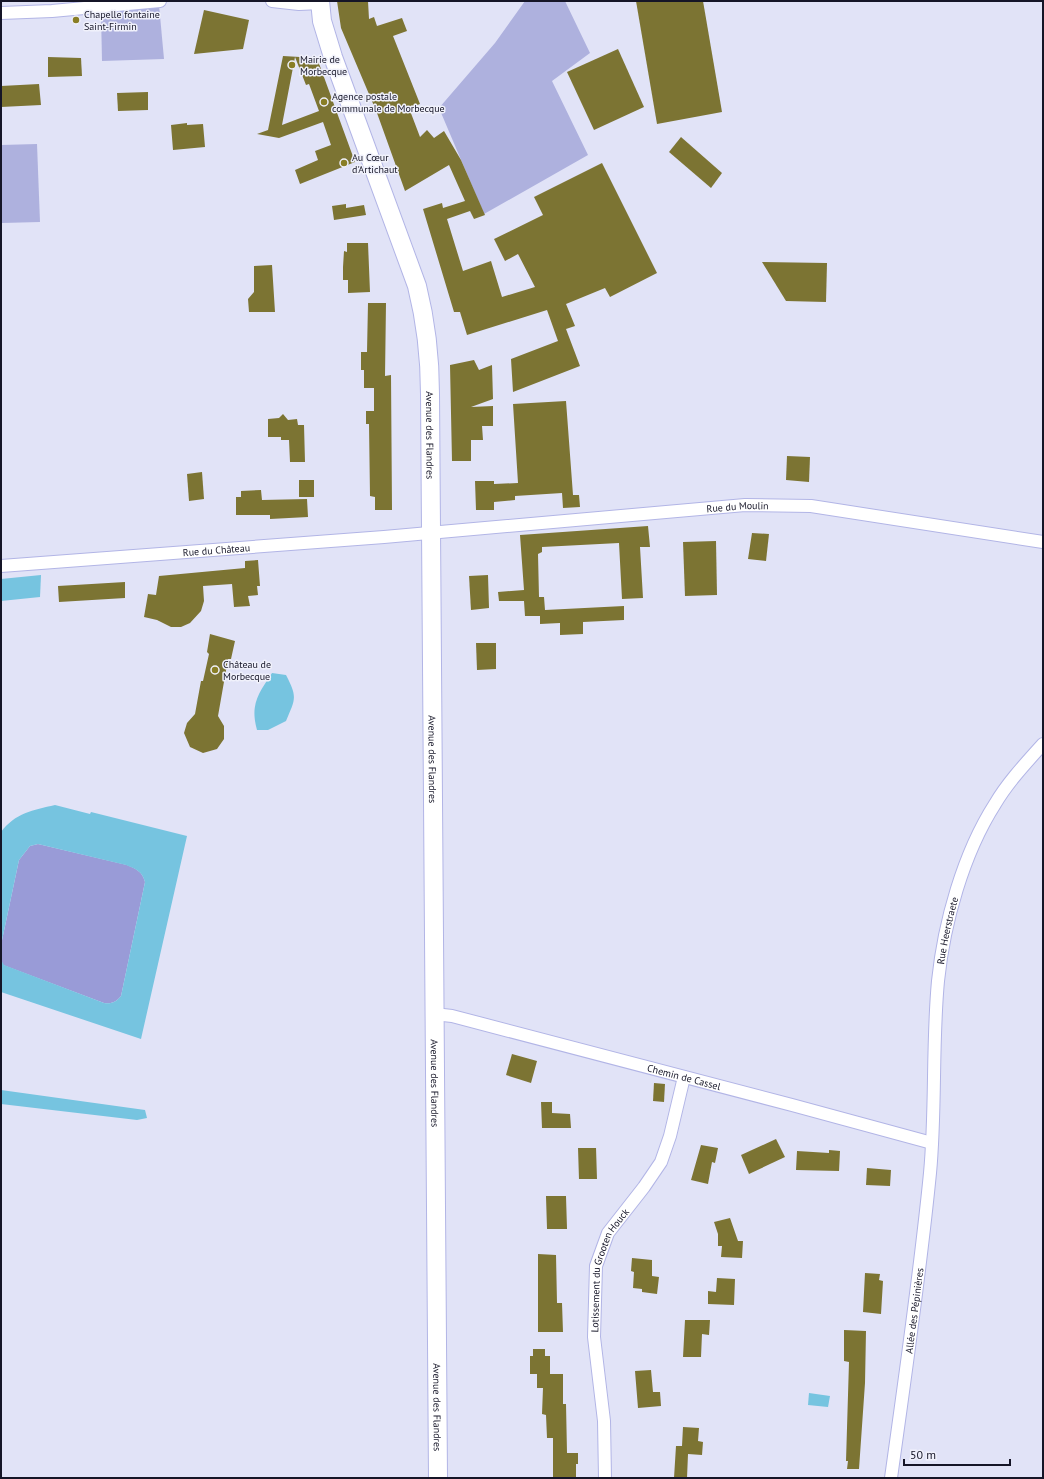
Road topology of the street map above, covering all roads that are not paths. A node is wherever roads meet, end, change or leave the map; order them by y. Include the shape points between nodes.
1 (160, 1) edge
2 (272, 1) edge
3 (320, 2) edge
4 (116, 3) edge
5 (1, 12) edge
6 (431, 532) junction
7 (1043, 542) edge
8 (1, 566) edge
9 (1043, 744) edge
10 (434, 1014) junction
11 (684, 1077) junction
12 (932, 1144) junction
13 (438, 1478) edge
14 (605, 1478) edge
15 (891, 1478) edge

1 - 4 street
2 - 3 street via 299,4
3 - 6 main road, Avenue des Flandres via 322,21 333,57 407,256 424,318 430,377
4 - 5 street via 52,11
6 - 7 street, Rue du Moulin via 778,504 837,510
6 - 8 street, Rue du Château
6 - 10 main road, Avenue des Flandres
9 - 12 street, Rue Heerstraete via 1008,784 989,814 971,850 953,905 942,950 938,981
10 - 11 street, Chemin de Cassel via 452,1016
10 - 13 main road, Avenue des Flandres
11 - 12 street, Chemin de Cassel
11 - 14 street, Lotissement du Grooten Houck via 661,1162 608,1234 596,1266 594,1337 604,1421
12 - 15 street, Allée des Pépinières via 914,1316

